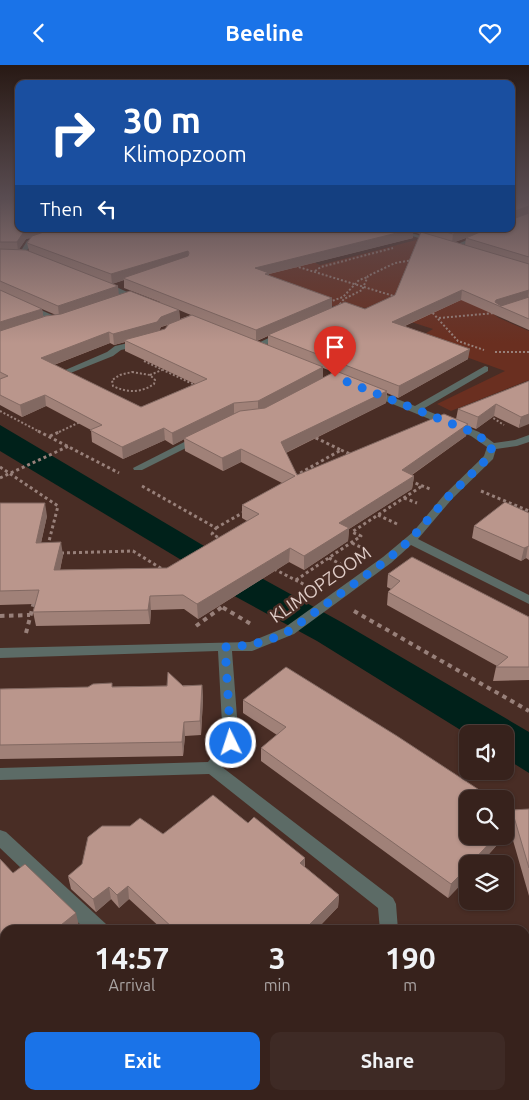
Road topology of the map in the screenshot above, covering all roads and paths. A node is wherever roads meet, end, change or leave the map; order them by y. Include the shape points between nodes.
1 (24, 247) edge
2 (396, 247) edge
3 (453, 247) edge
4 (454, 247) edge
5 (469, 252) edge
6 (36, 257) edge
7 (289, 264) edge
8 (315, 271) junction
9 (368, 277) junction
10 (92, 280) edge
11 (128, 283) edge
12 (354, 283) junction
13 (363, 286) junction
14 (113, 288) junction
15 (0, 294) edge
16 (404, 299) edge
17 (147, 302) edge
18 (323, 305) edge
19 (426, 308) edge
20 (341, 309) edge
21 (500, 313) edge
22 (68, 318) edge
23 (438, 318) junction
24 (59, 321) junction
25 (46, 322) edge
26 (291, 331) edge
27 (154, 339) edge
28 (118, 348) junction
29 (486, 350) dead end
30 (494, 351) dead end
31 (529, 352) edge
32 (274, 353) edge
33 (485, 369) dead end
34 (162, 370) junction
35 (60, 374) edge
36 (150, 375) junction
37 (199, 387) edge
38 (360, 387) edge
39 (117, 388) junction
40 (109, 391) edge
41 (415, 410) junction
42 (86, 420) edge
43 (306, 434) edge
44 (50, 435) dead end
45 (205, 435) edge
46 (529, 438) edge
47 (69, 446) dead end
48 (492, 446) junction
49 (342, 450) junction
50 (359, 458) edge
51 (0, 467) edge
52 (138, 469) dead end
53 (10, 473) junction
54 (0, 478) edge
55 (292, 478) edge
56 (404, 478) edge
57 (462, 483) junction
58 (422, 486) junction
59 (448, 497) junction
60 (250, 509) edge
61 (529, 511) edge
62 (216, 528) dead end
63 (410, 540) junction
64 (46, 553) edge
65 (56, 553) edge
66 (268, 565) edge
67 (167, 572) edge
68 (296, 580) junction
69 (35, 597) edge
70 (210, 600) edge
71 (529, 600) edge
72 (329, 602) junction
73 (30, 615) junction
74 (0, 616) edge
75 (274, 639) junction
76 (225, 647) junction
77 (21, 652) junction
78 (0, 653) edge
79 (529, 711) edge
80 (212, 768) junction
81 (0, 774) edge
82 (0, 837) edge
83 (94, 925) edge
84 (389, 925) edge

1 - 6 street via 17,254
2 - 8 path
3 - 9 path via 421,259 395,263
4 - 5 street
7 - 8 path
8 - 12 path
9 - 12 path
9 - 13 path
10 - 14 street
11 - 14 street
12 - 13 path
12 - 18 path via 343,297
13 - 16 path
13 - 20 path via 362,290 344,299
14 - 17 street via 126,297
15 - 24 street
19 - 23 path
21 - 23 path
22 - 24 street
23 - 29 path via 458,341
24 - 25 street
26 - 32 street via 252,344
27 - 28 street
28 - 34 path
28 - 35 street
30 - 31 path
33 - 41 street
34 - 36 path
34 - 37 path
36 - 39 path via 155,380 150,387 130,391
36 - 39 path via 139,372 120,375 112,380
38 - 41 street
39 - 40 path
41 - 48 street via 475,433
42 - 44 path
43 - 49 path
45 - 52 street
46 - 48 street
47 - 53 path
48 - 57 street, KLIMOPZOOM via 489,457
49 - 50 path
49 - 55 path
51 - 53 path
53 - 54 path
53 - 64 path via 58,506
56 - 58 path
57 - 59 street, KLIMOPZOOM
57 - 61 path
58 - 59 path
58 - 68 path via 352,532 361,536
59 - 63 street, KLIMOPZOOM
60 - 62 path
63 - 71 street
63 - 72 street, KLIMOPZOOM
65 - 67 path via 133,551
66 - 68 path
68 - 72 path
69 - 73 path
70 - 75 path
72 - 75 street, KLIMOPZOOM
72 - 79 path
73 - 74 path
73 - 77 path
75 - 76 street, KLIMOPZOOM via 252,646
76 - 77 street, KLIMOPZOOM
76 - 80 street via 231,743
77 - 78 street, KLIMOPZOOM
80 - 81 street
80 - 84 street via 387,904
82 - 83 street

